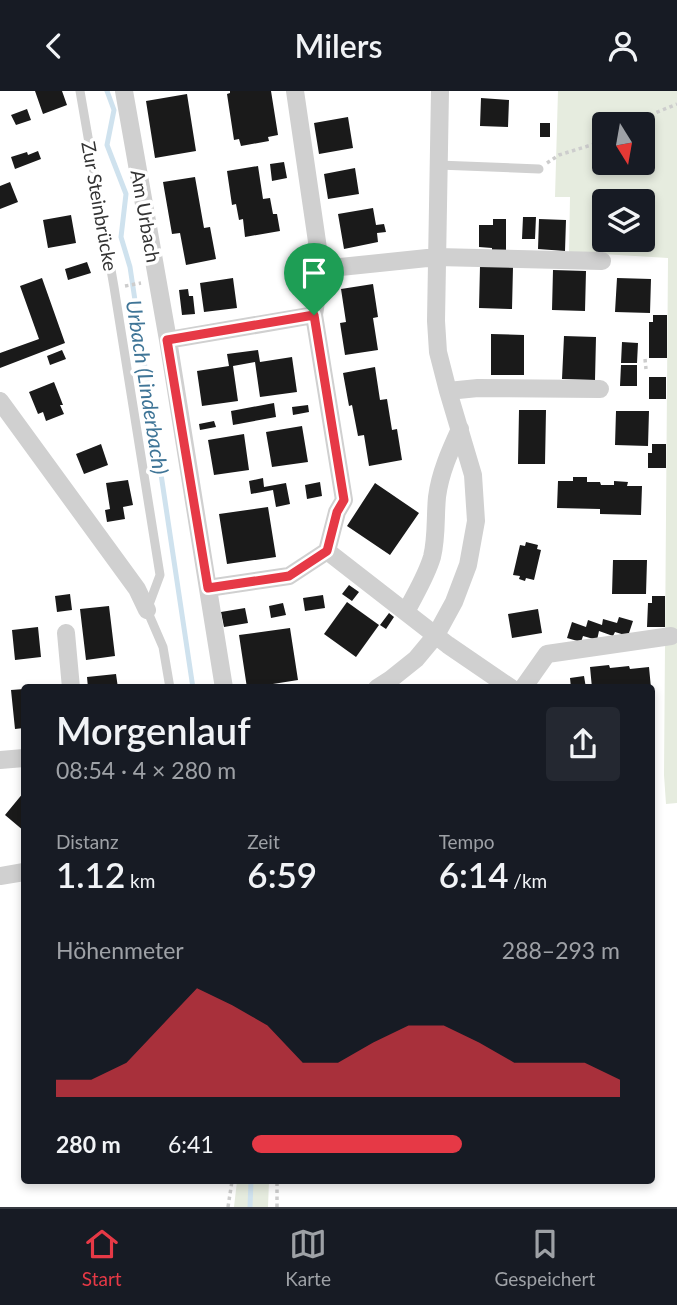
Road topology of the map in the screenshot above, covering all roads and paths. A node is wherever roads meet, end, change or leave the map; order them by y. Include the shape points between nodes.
1 (80, 91) edge
2 (124, 91) edge
3 (295, 91) edge
4 (440, 91) edge
5 (677, 104) edge
6 (655, 113) edge
7 (592, 145) edge
8 (438, 166) junction
9 (539, 169) joint
10 (437, 257) junction
11 (602, 261) dead end
12 (321, 269) junction
13 (145, 283) dead end
14 (125, 286) dead end
15 (314, 315) junction
16 (167, 340) junction
17 (646, 359) dead end
18 (646, 369) dead end
19 (600, 389) dead end
20 (448, 391) junction
21 (0, 401) edge
22 (460, 429) junction
23 (327, 551) junction
24 (208, 588) junction
25 (147, 610) junction
26 (405, 612) junction
27 (66, 633) dead end
28 (436, 635) junction
29 (671, 636) dead end
30 (71, 684) edge
31 (169, 684) edge
32 (223, 684) edge
33 (383, 684) edge
34 (504, 684) edge
35 (526, 684) edge
36 (21, 758) edge
37 (0, 761) edge
38 (21, 872) edge
39 (0, 876) edge
40 (232, 1184) edge
41 (277, 1184) edge
42 (228, 1207) edge
43 (277, 1207) edge

1 - 25 lane, Zur Steinbrücke via 160,575
2 - 16 street, Am Urbach
3 - 12 street
4 - 8 street
5 - 6 path
7 - 9 path via 559,155
8 - 9 lane
8 - 10 street
10 - 11 street
10 - 12 street
10 - 20 street via 436,321
12 - 15 street
13 - 14 path
15 - 16 street
15 - 23 street via 344,500
16 - 24 street, Am Urbach
17 - 18 path
19 - 20 street
20 - 22 street
21 - 25 street via 137,589
22 - 26 street via 443,467 432,557
22 - 28 street via 473,475 476,521 468,565
23 - 24 street via 289,576
23 - 26 street
24 - 32 street, Am Urbach
25 - 31 lane via 163,647
26 - 28 street
27 - 30 street
28 - 33 street via 416,659
28 - 34 street
29 - 35 street via 547,654
36 - 37 street
38 - 39 street
40 - 42 path
41 - 43 path

